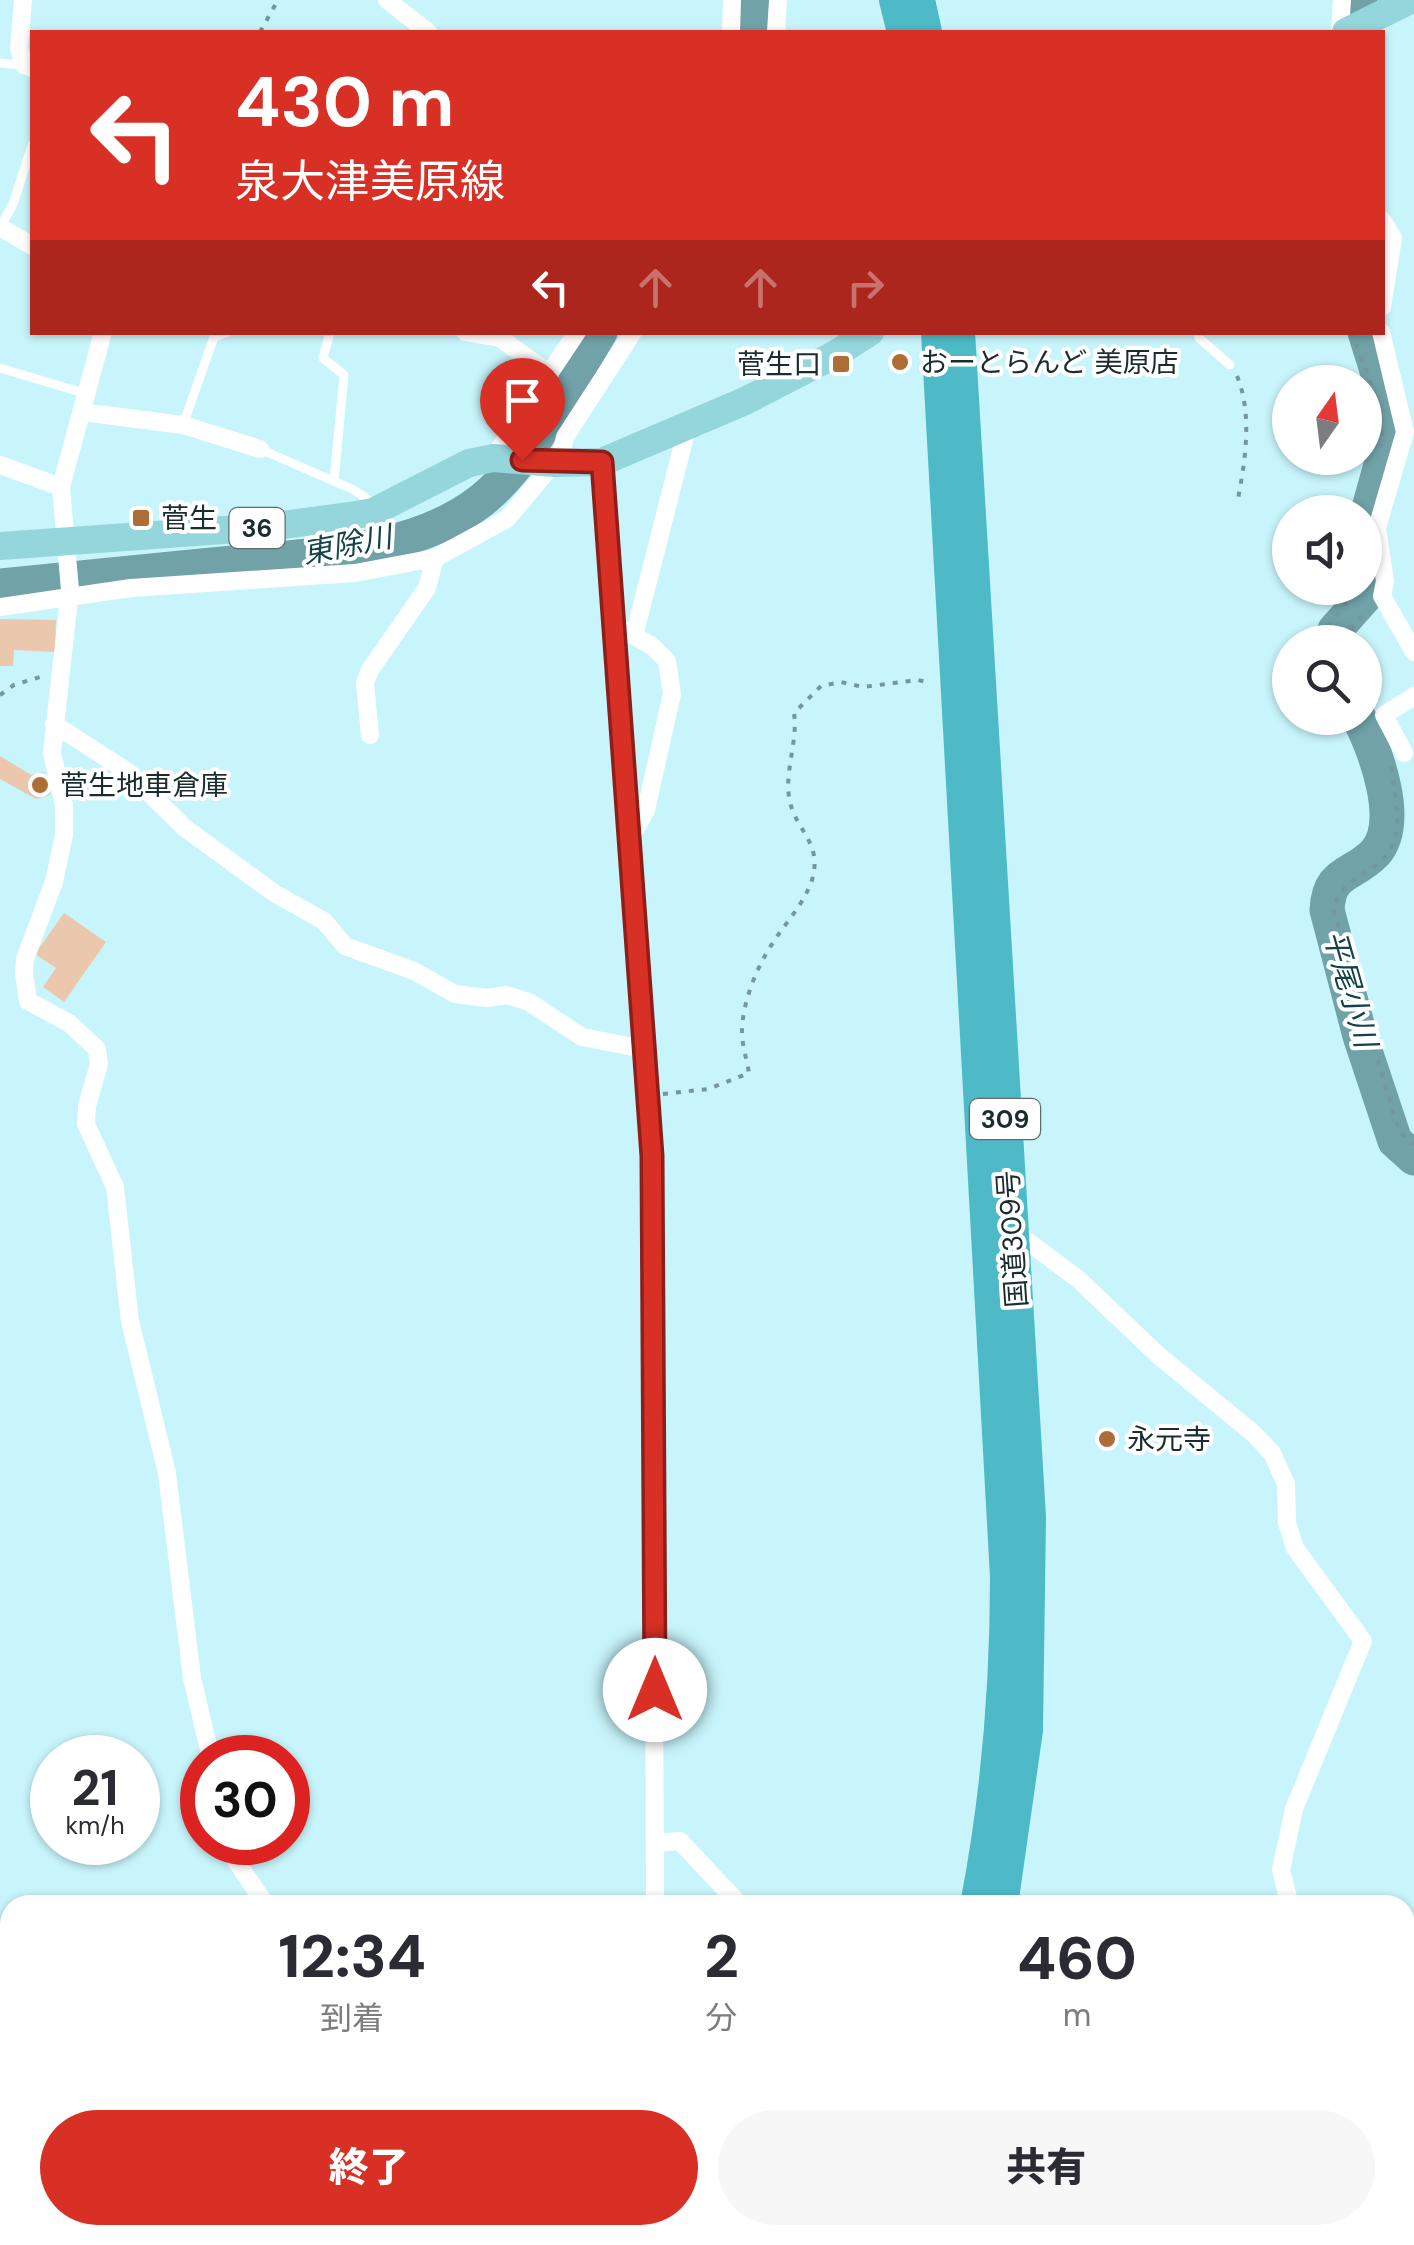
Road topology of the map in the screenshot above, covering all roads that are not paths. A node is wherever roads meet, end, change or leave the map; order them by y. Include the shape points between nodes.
1 (23, 0) edge
2 (387, 0) edge
3 (732, 0) edge
4 (778, 0) edge
5 (895, 0) edge
6 (919, 0) edge
7 (1342, 0) edge
8 (1410, 0) edge
9 (1380, 16) edge
10 (425, 30) edge
11 (731, 30) edge
12 (776, 30) edge
13 (902, 30) edge
14 (926, 30) edge
15 (1344, 30) edge
16 (1348, 30) edge
17 (0, 64) edge
18 (28, 66) edge
19 (30, 151) edge
20 (1385, 225) edge
21 (0, 227) edge
22 (30, 245) edge
23 (1385, 286) edge
24 (103, 335) edge
25 (220, 335) edge
26 (329, 335) edge
27 (482, 335) edge
28 (631, 335) edge
29 (865, 335) edge
30 (936, 335) edge
31 (960, 335) edge
32 (1198, 335) edge
33 (1381, 335) edge
34 (572, 340) edge
35 (1230, 365) road end
36 (0, 368) edge
37 (550, 374) junction
38 (85, 403) junction
39 (183, 425) junction
40 (688, 425) junction
41 (260, 448) joint
42 (497, 458) junction
43 (552, 462) junction
44 (602, 462) junction
45 (0, 465) edge
46 (334, 481) junction
47 (62, 487) junction
48 (380, 508) junction
49 (0, 546) edge
50 (65, 546) junction
51 (435, 558) junction
52 (70, 593) junction
53 (0, 606) edge
54 (613, 624) junction
55 (634, 636) junction
56 (1414, 652) edge
57 (1414, 696) edge
58 (54, 724) junction
59 (370, 735) dead end
60 (1396, 755) road end
61 (629, 840) junction
62 (644, 1048) junction
63 (999, 1229) junction
64 (206, 1735) edge
65 (656, 1843) junction
66 (239, 1865) edge
67 (259, 1895) edge
68 (655, 1895) edge
69 (731, 1895) edge
70 (977, 1895) edge
71 (1003, 1895) edge
72 (1287, 1895) edge

1 - 18 street via 19,48
2 - 10 street
3 - 11 street
4 - 12 street
5 - 13 highway
6 - 14 highway
7 - 15 street
8 - 9 main road
9 - 16 main road
17 - 18 lane
19 - 21 lane
20 - 23 street via 1392,238
21 - 22 street
24 - 38 street
25 - 39 lane
26 - 46 lane via 323,358 344,375
27 - 37 street via 500,338
28 - 43 street
29 - 40 main road, 36
30 - 63 highway, 国道309号 / 309
31 - 63 highway, 国道309号 / 309
32 - 35 lane
33 - 56 street via 1405,432 1377,528 1382,596
34 - 37 street
36 - 38 lane
37 - 42 street
38 - 39 street
38 - 47 street
39 - 41 street
40 - 44 main road, 36
40 - 55 street
41 - 46 lane
42 - 43 main road, 36
42 - 48 main road, 36 via 469,463
43 - 44 main road, 36
43 - 51 street via 507,519
44 - 54 street
45 - 47 street
46 - 48 lane
47 - 50 street
48 - 50 main road, 36 via 267,527
49 - 50 main road, 36
50 - 52 street
51 - 52 street via 355,573
51 - 59 street via 427,588 370,670
52 - 53 street
52 - 58 street
54 - 55 street
54 - 61 street
55 - 61 street via 667,661 672,694 646,810
57 - 60 street via 1384,715
58 - 62 street via 128,772 185,828 324,922 345,946 455,994 507,995 582,1036
58 - 64 street via 64,835 25,958 28,1001 69,1023 97,1049 86,1124 115,1187 130,1321 167,1473 192,1678
61 - 62 street
62 - 65 street via 652,1156
63 - 70 highway, 国道309号 / 309 via 1006,1641 999,1751
63 - 71 highway, 国道309号 / 309 via 1032,1586 1027,1730
63 - 72 street via 1078,1279 1272,1453 1286,1484 1295,1548 1363,1641 1294,1810 1281,1870
65 - 68 street
65 - 69 street via 680,1840
66 - 67 street

